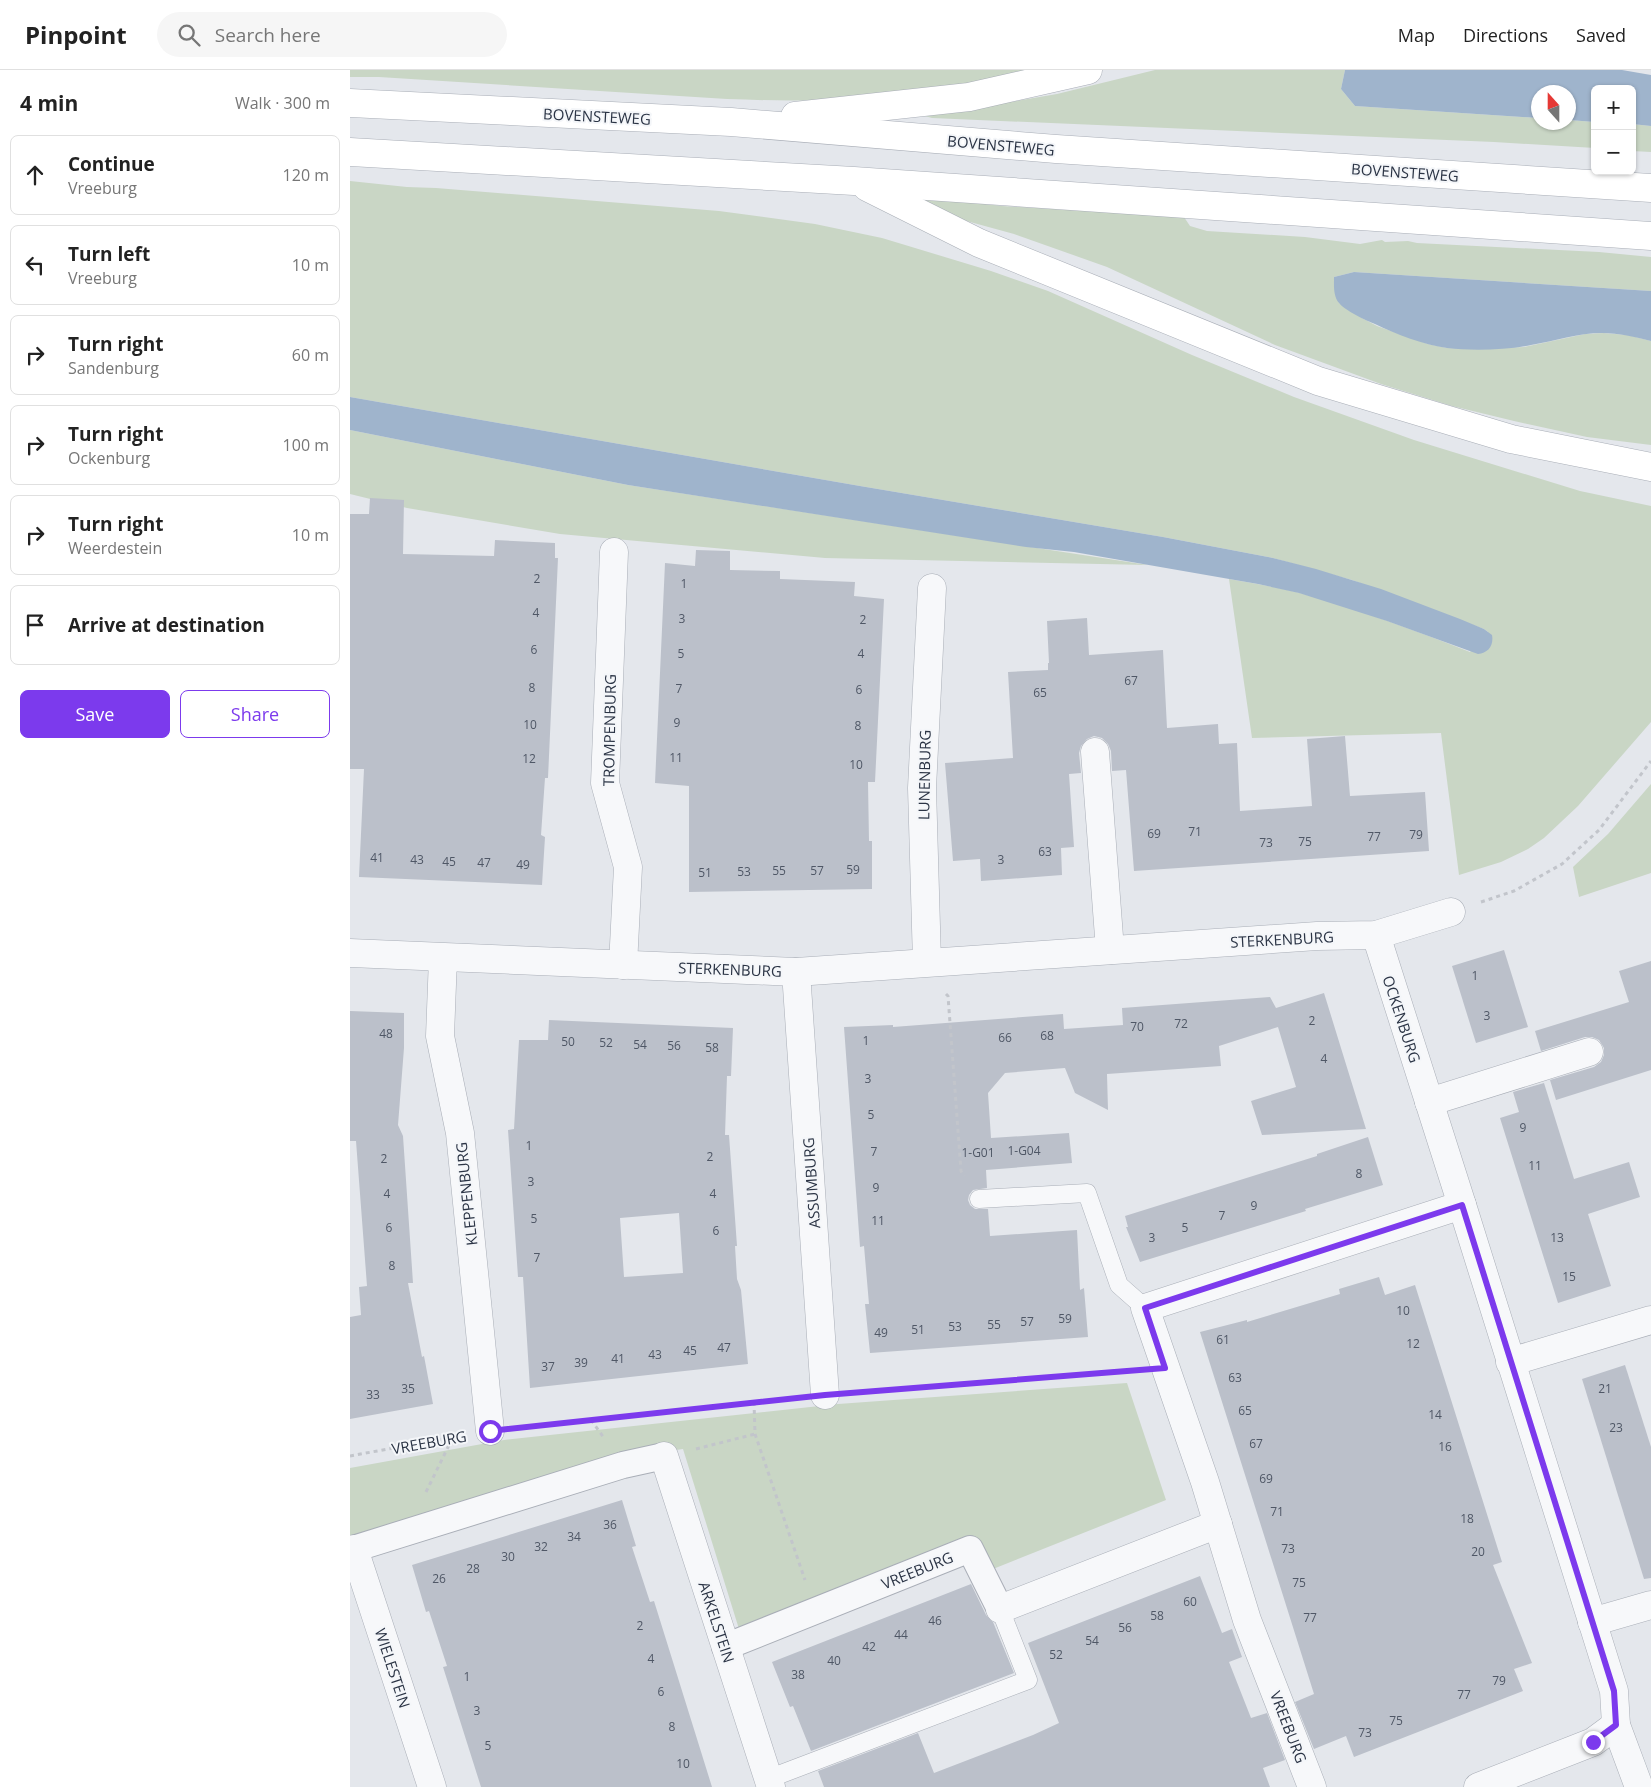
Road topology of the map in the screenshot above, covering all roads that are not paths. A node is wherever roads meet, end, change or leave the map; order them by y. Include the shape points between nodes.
1 (1088, 70) edge
2 (350, 103) edge
3 (731, 122) junction
4 (350, 152) edge
5 (854, 181) junction
6 (1651, 188) edge
7 (1651, 236) edge
8 (1651, 467) edge
9 (614, 552) dead end
10 (932, 588) dead end
11 (1095, 752) dead end
12 (1451, 912) road end
13 (1376, 935) junction
14 (1110, 950) junction
15 (350, 954) edge
16 (443, 958) junction
17 (927, 962) junction
18 (623, 966) junction
19 (796, 972) junction
20 (1589, 1052) dead end
21 (1429, 1102) junction
22 (979, 1199) road end
23 (1462, 1205) junction
24 (1145, 1308) junction
25 (1651, 1320) edge
26 (1510, 1362) junction
27 (825, 1395) road end
28 (490, 1431) road end
29 (664, 1456) joint
30 (1218, 1524) junction
31 (352, 1550) edge
32 (1651, 1605) edge
33 (1000, 1608) junction
34 (1592, 1622) junction
35 (725, 1647) junction
36 (1616, 1725) junction
37 (769, 1783) edge
38 (432, 1787) edge
39 (1312, 1787) edge
40 (1478, 1787) edge
41 (1639, 1787) edge

1 - 3 main road via 969,97
2 - 3 main road, BOVENSTEWEG
3 - 6 main road, BOVENSTEWEG via 1056,149
4 - 5 main road
5 - 7 main road
5 - 8 main road via 979,243 1318,381 1511,439
9 - 18 street, TROMPENBURG via 605,783 628,867
10 - 17 street, LUNENBURG via 922,788
11 - 14 street
12 - 13 street, STERKENBURG
13 - 14 street, STERKENBURG
13 - 21 street, OCKENBURG
14 - 17 street, STERKENBURG
15 - 16 street, STERKENBURG
16 - 18 street, STERKENBURG
16 - 28 street, KLEPPENBURG via 440,1036 460,1133
17 - 19 street, STERKENBURG
18 - 19 street, STERKENBURG
19 - 27 street, ASSUMBURG
20 - 21 street
21 - 23 street, OCKENBURG
22 - 24 lane via 1088,1194 1119,1285
23 - 24 street
23 - 26 street, OCKENBURG
24 - 30 street, VREEBURG
25 - 26 street
26 - 34 street, OCKENBURG
29 - 31 street via 623,1465
29 - 35 street, ARKELSTEIN
30 - 33 street
30 - 39 street, VREEBURG via 1247,1620
31 - 38 street, WIELESTEIN
32 - 34 street
33 - 35 street, VREEBURG via 970,1548
33 - 37 lane via 1028,1680
34 - 36 street, OCKENBURG via 1614,1691
35 - 37 street, ARKELSTEIN
36 - 40 street via 1593,1742
36 - 41 street, OCKENBURG

